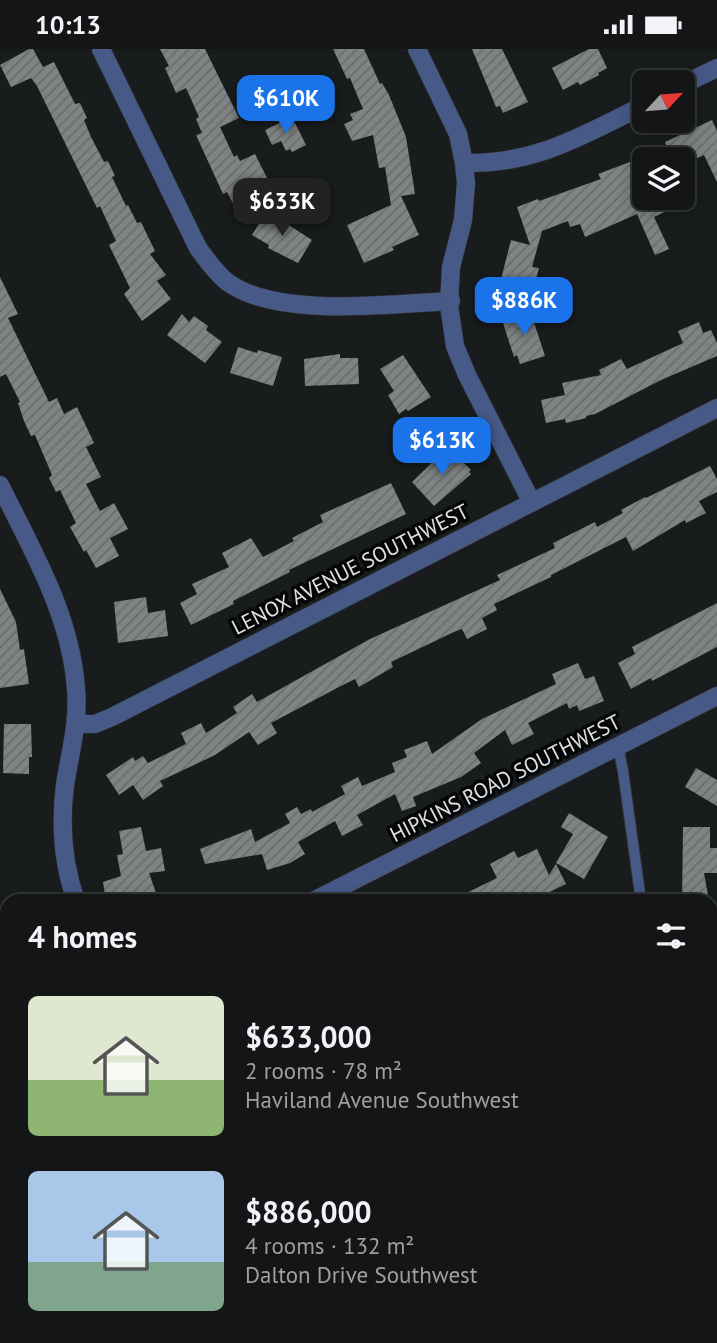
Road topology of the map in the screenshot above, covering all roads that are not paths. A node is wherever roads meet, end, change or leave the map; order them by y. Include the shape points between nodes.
1 (101, 49) edge
2 (417, 49) edge
3 (717, 68) edge
4 (695, 79) edge
5 (632, 111) edge
6 (464, 163) junction
7 (450, 301) junction
8 (717, 408) edge
9 (0, 485) edge
10 (531, 501) junction
11 (717, 696) edge
12 (76, 724) junction
13 (618, 746) junction
14 (74, 894) edge
15 (327, 894) edge
16 (639, 894) edge

1 - 7 street via 198,248 227,282 265,300 295,303 345,306
2 - 6 street via 458,134
3 - 4 street
5 - 6 street via 559,147 510,161
6 - 7 street via 463,220 451,267
7 - 10 street via 463,366
8 - 10 street, LENOX AVENUE SOUTHWEST
9 - 12 street via 46,576 62,620 76,689
10 - 12 street, LENOX AVENUE SOUTHWEST via 112,716 95,724
11 - 13 street, HIPKINS ROAD SOUTHWEST
12 - 14 street via 64,821 64,853
13 - 15 street, HIPKINS ROAD SOUTHWEST
13 - 16 lane

